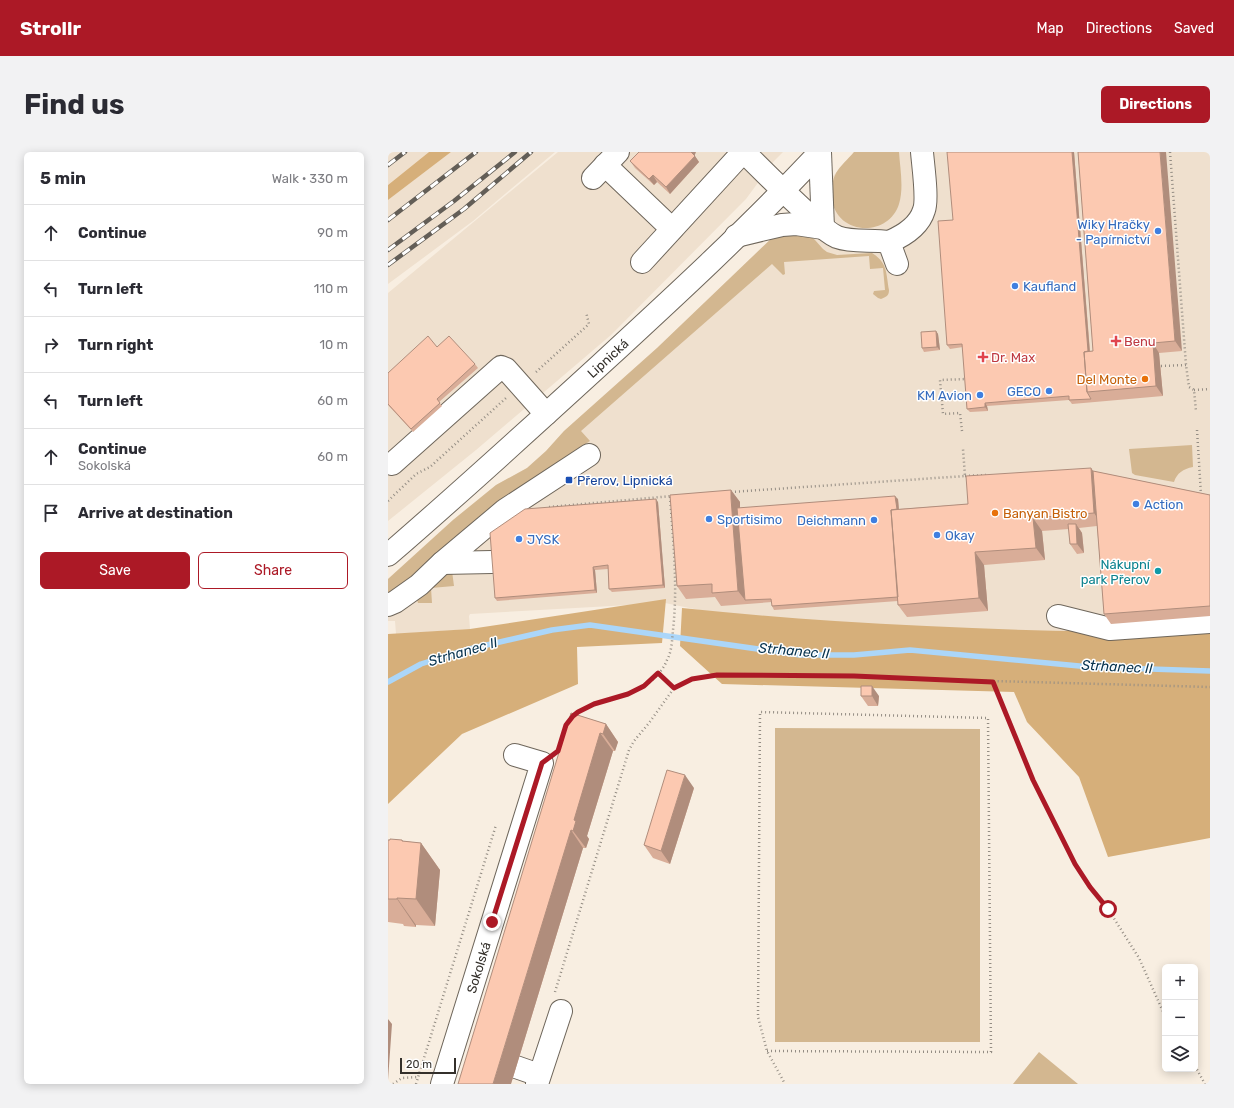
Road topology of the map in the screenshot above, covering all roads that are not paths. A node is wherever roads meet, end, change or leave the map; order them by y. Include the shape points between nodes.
1 (744, 152) edge
2 (820, 152) edge
3 (922, 152) edge
4 (606, 165) edge
5 (783, 192) junction
6 (823, 228) junction
7 (672, 229) junction
8 (736, 236) junction
9 (889, 242) junction
10 (642, 262) dead end
11 (897, 264) dead end
12 (546, 414) junction
13 (589, 454) dead end
14 (389, 464) edge
15 (388, 555) edge
16 (492, 562) edge
17 (442, 563) junction
18 (388, 605) edge
19 (1058, 616) dead end
20 (1210, 622) edge
21 (514, 756) dead end
22 (557, 1003) road end
23 (453, 1047) junction
24 (473, 1054) edge
25 (516, 1067) dead end
26 (538, 1079) edge
27 (442, 1084) edge

1 - 5 main road
1 - 7 main road
2 - 5 main road, Lipnická
2 - 6 main road
3 - 9 main road via 925,210 914,227
4 - 7 main road
5 - 6 main road
5 - 8 main road, Lipnická
6 - 8 main road via 796,224 782,225
6 - 9 main road via 837,237 851,240
7 - 10 main road
8 - 12 main road, Lipnická via 663,308
9 - 11 main road
12 - 14 main road via 506,369 501,367
12 - 15 main road, Lipnická
13 - 17 main road via 505,510
16 - 17 main road
17 - 18 main road via 419,585
19 - 20 main road via 1110,628
21 - 23 main road, Sokolská via 542,763
22 - 26 main road
23 - 24 main road
23 - 27 main road, Sokolská
25 - 26 main road

